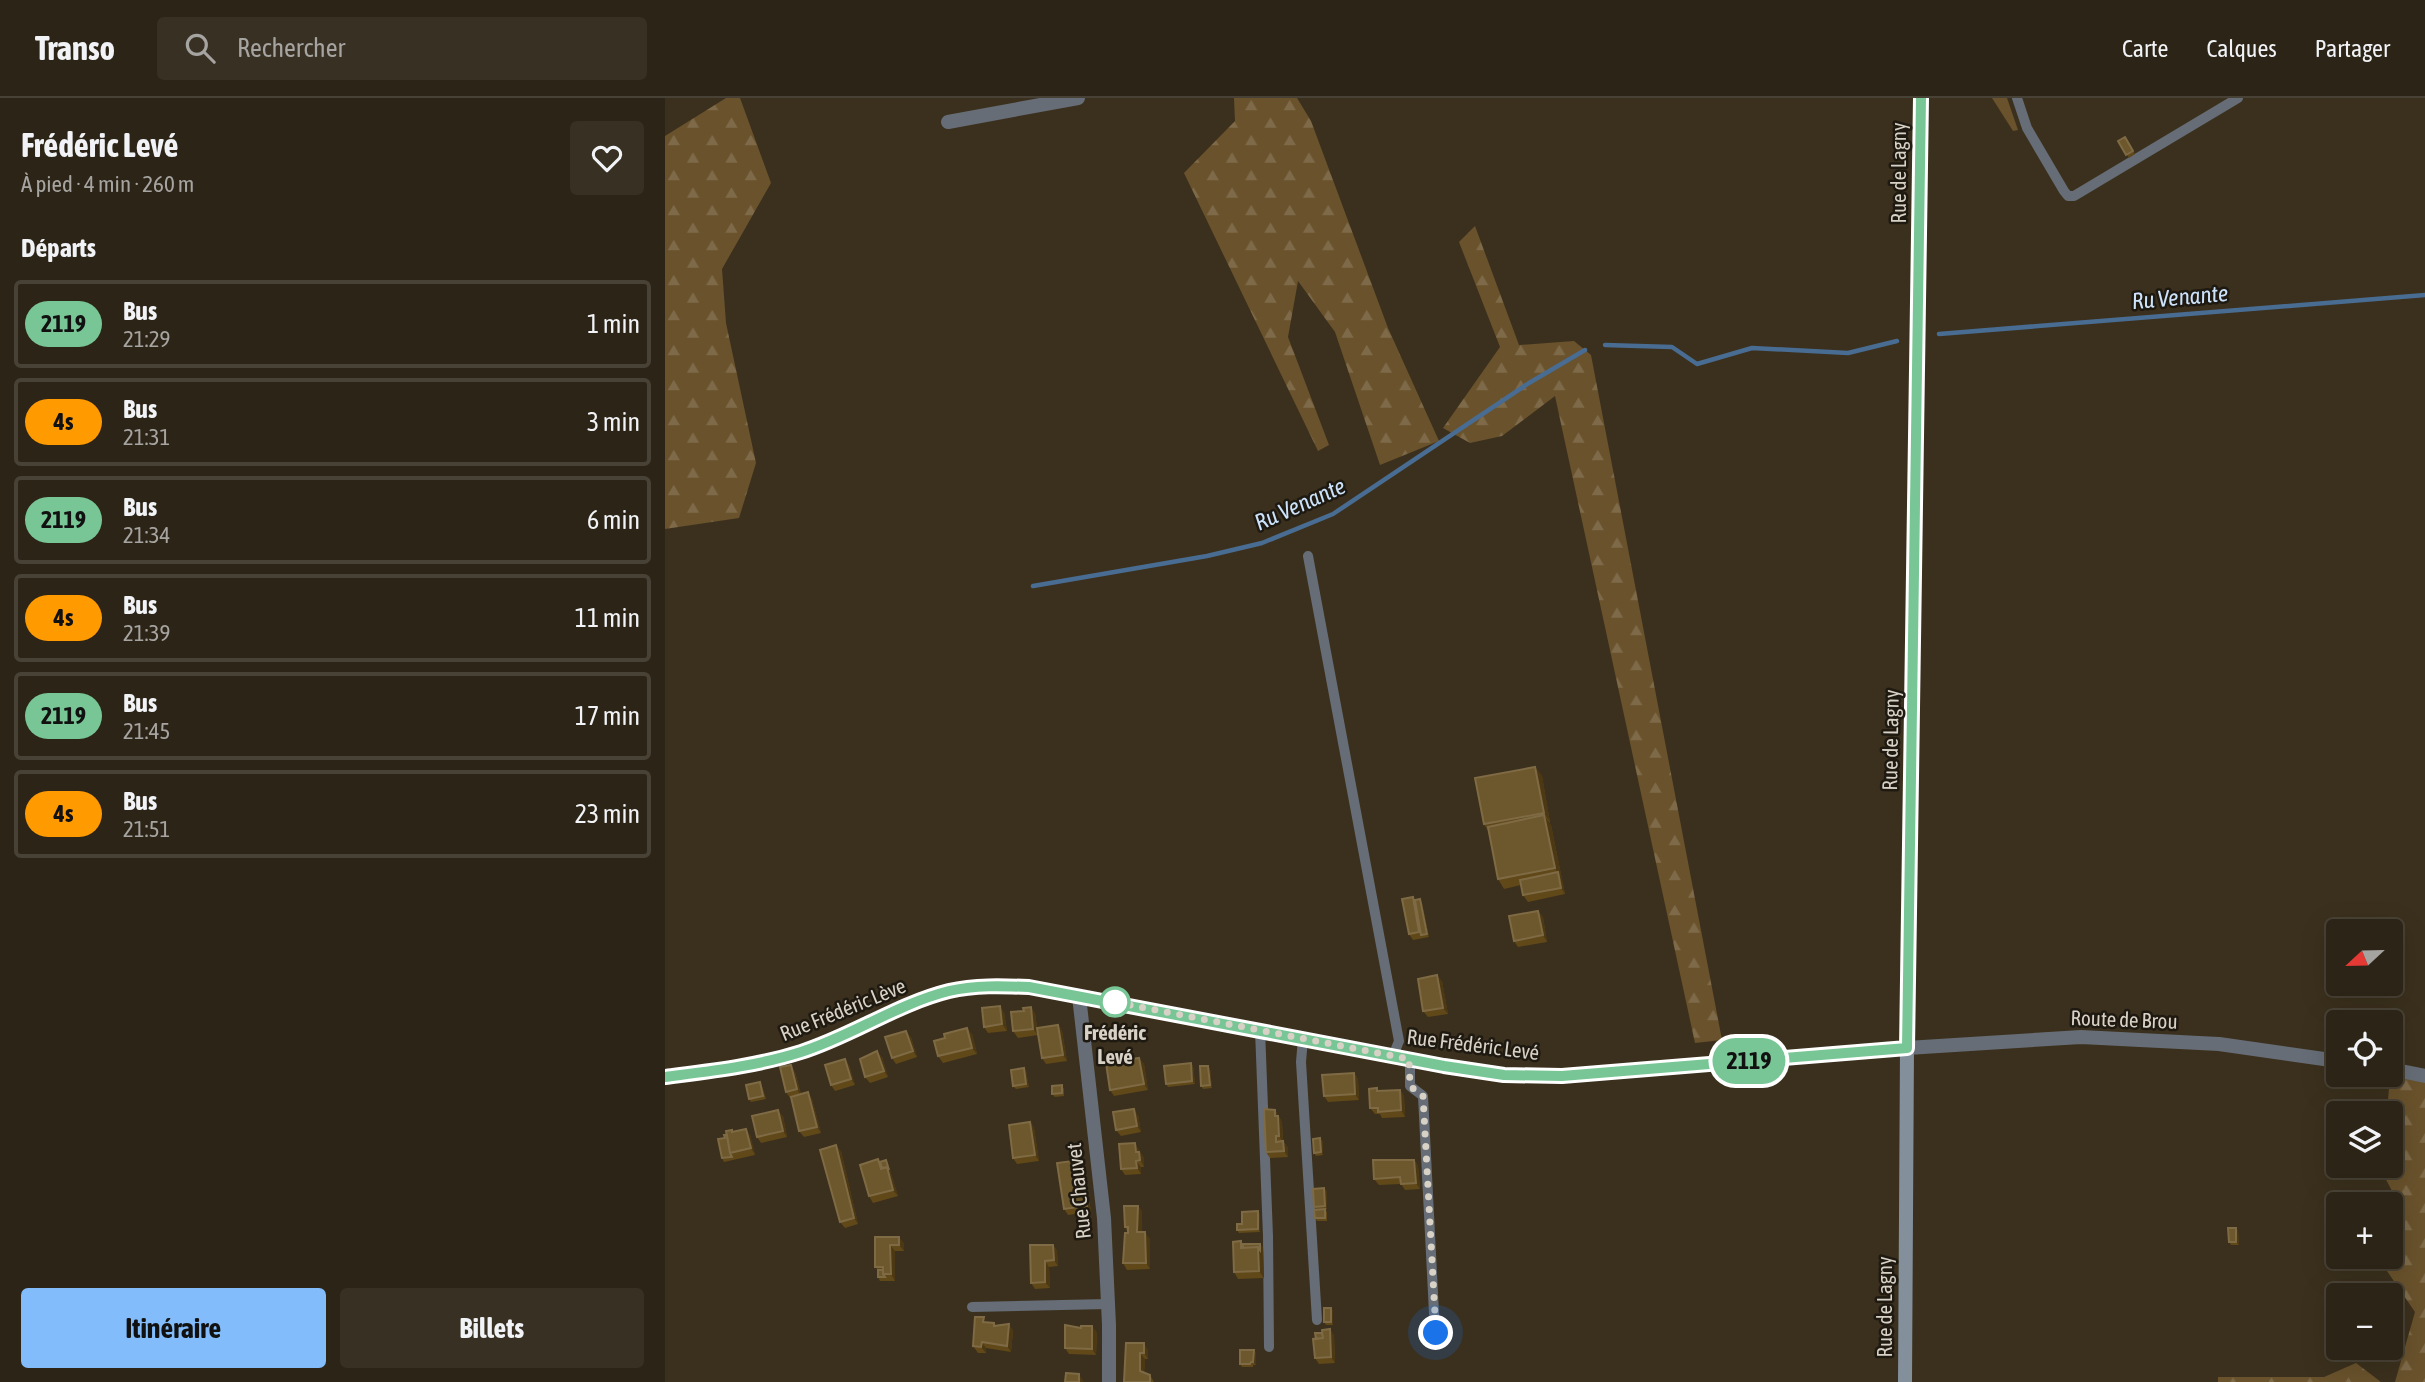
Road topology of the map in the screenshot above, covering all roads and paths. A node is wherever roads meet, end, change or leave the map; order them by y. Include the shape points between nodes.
1 (1078, 98) edge
2 (1921, 98) edge
3 (2017, 98) edge
4 (2238, 98) edge
5 (1045, 101) edge
6 (948, 122) dead end
7 (1308, 556) dead end
8 (1079, 996) junction
9 (1260, 1030) junction
10 (1303, 1038) junction
11 (1907, 1048) junction
12 (1393, 1056) junction
13 (1409, 1059) junction
14 (2326, 1059) edge
15 (2403, 1071) edge
16 (2425, 1076) edge
17 (665, 1077) edge
18 (1108, 1304) junction
19 (972, 1307) dead end
20 (1317, 1320) dead end
21 (1436, 1333) dead end
22 (1269, 1346) dead end
23 (1109, 1382) edge
24 (1905, 1382) edge

1 - 5 street
2 - 11 main road, Rue de Lagny
3 - 4 lane via 2027,128 2069,196
5 - 6 street
7 - 12 lane via 1399,1041
8 - 9 street, Rue Frédéric Levé
8 - 17 street, Rue Frédéric Lève via 1029,987 951,991 804,1052
8 - 18 street, Rue Chauvet via 1104,1218
9 - 10 street, Rue Frédéric Levé
9 - 22 lane
10 - 12 street, Rue Frédéric Levé
10 - 20 lane
11 - 13 street, Rue Frédéric Levé via 1562,1076 1504,1075
11 - 14 street, Route de Brou via 2081,1037 2219,1044
11 - 24 main road, Rue de Lagny
12 - 13 street, Rue Frédéric Levé
13 - 21 lane via 1410,1086 1423,1096
15 - 16 street
18 - 19 lane
18 - 23 street, Rue Chauvet

